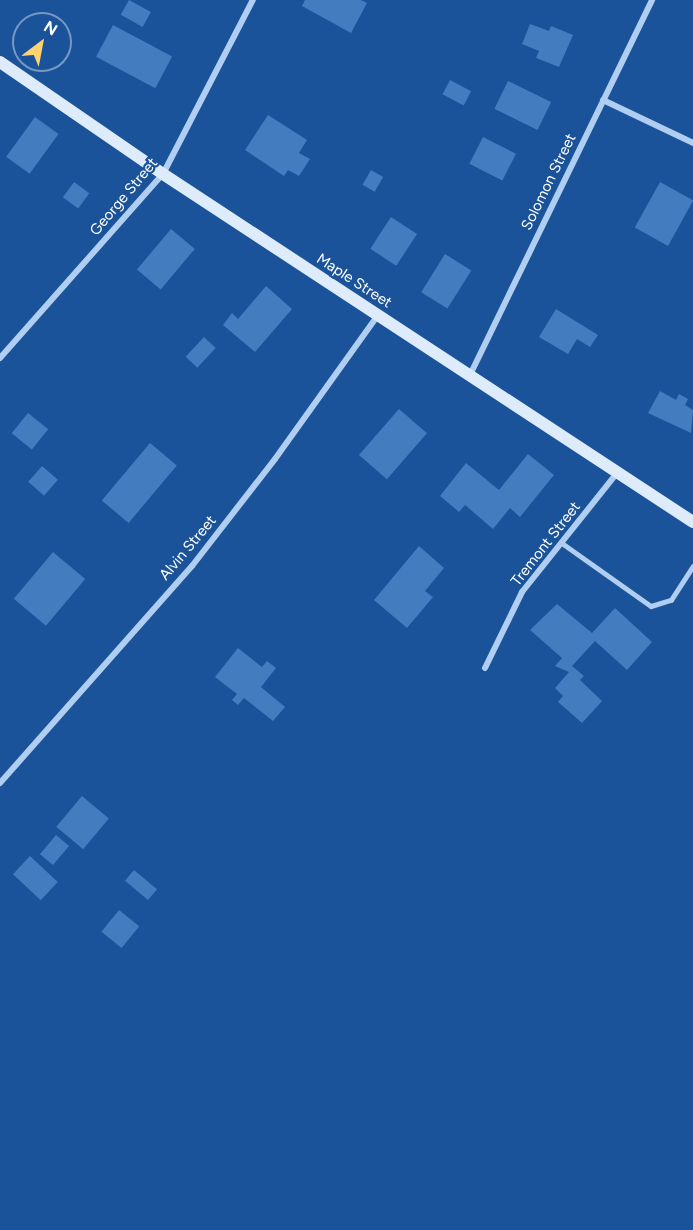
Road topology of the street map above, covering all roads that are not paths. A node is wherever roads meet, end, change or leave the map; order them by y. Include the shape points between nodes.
1 (253, 0) edge
2 (652, 0) edge
3 (0, 62) edge
4 (603, 100) junction
5 (693, 142) edge
6 (163, 174) junction
7 (378, 315) junction
8 (0, 358) edge
9 (469, 375) junction
10 (617, 473) junction
11 (693, 522) edge
12 (562, 543) junction
13 (693, 566) edge
14 (485, 668) dead end
15 (0, 783) edge

1 - 6 street, George Street
2 - 4 street, Solomon Street
3 - 6 main road, Maple Street
4 - 5 street
4 - 9 street, Solomon Street
6 - 7 main road, Maple Street
6 - 8 street, George Street
7 - 9 main road, Maple Street
7 - 15 street, Alvin Street via 192,566
9 - 10 main road, Maple Street
10 - 11 main road, Maple Street
10 - 12 street, Tremont Street
12 - 13 lane via 651,606 670,600
12 - 14 street, Tremont Street via 522,592

